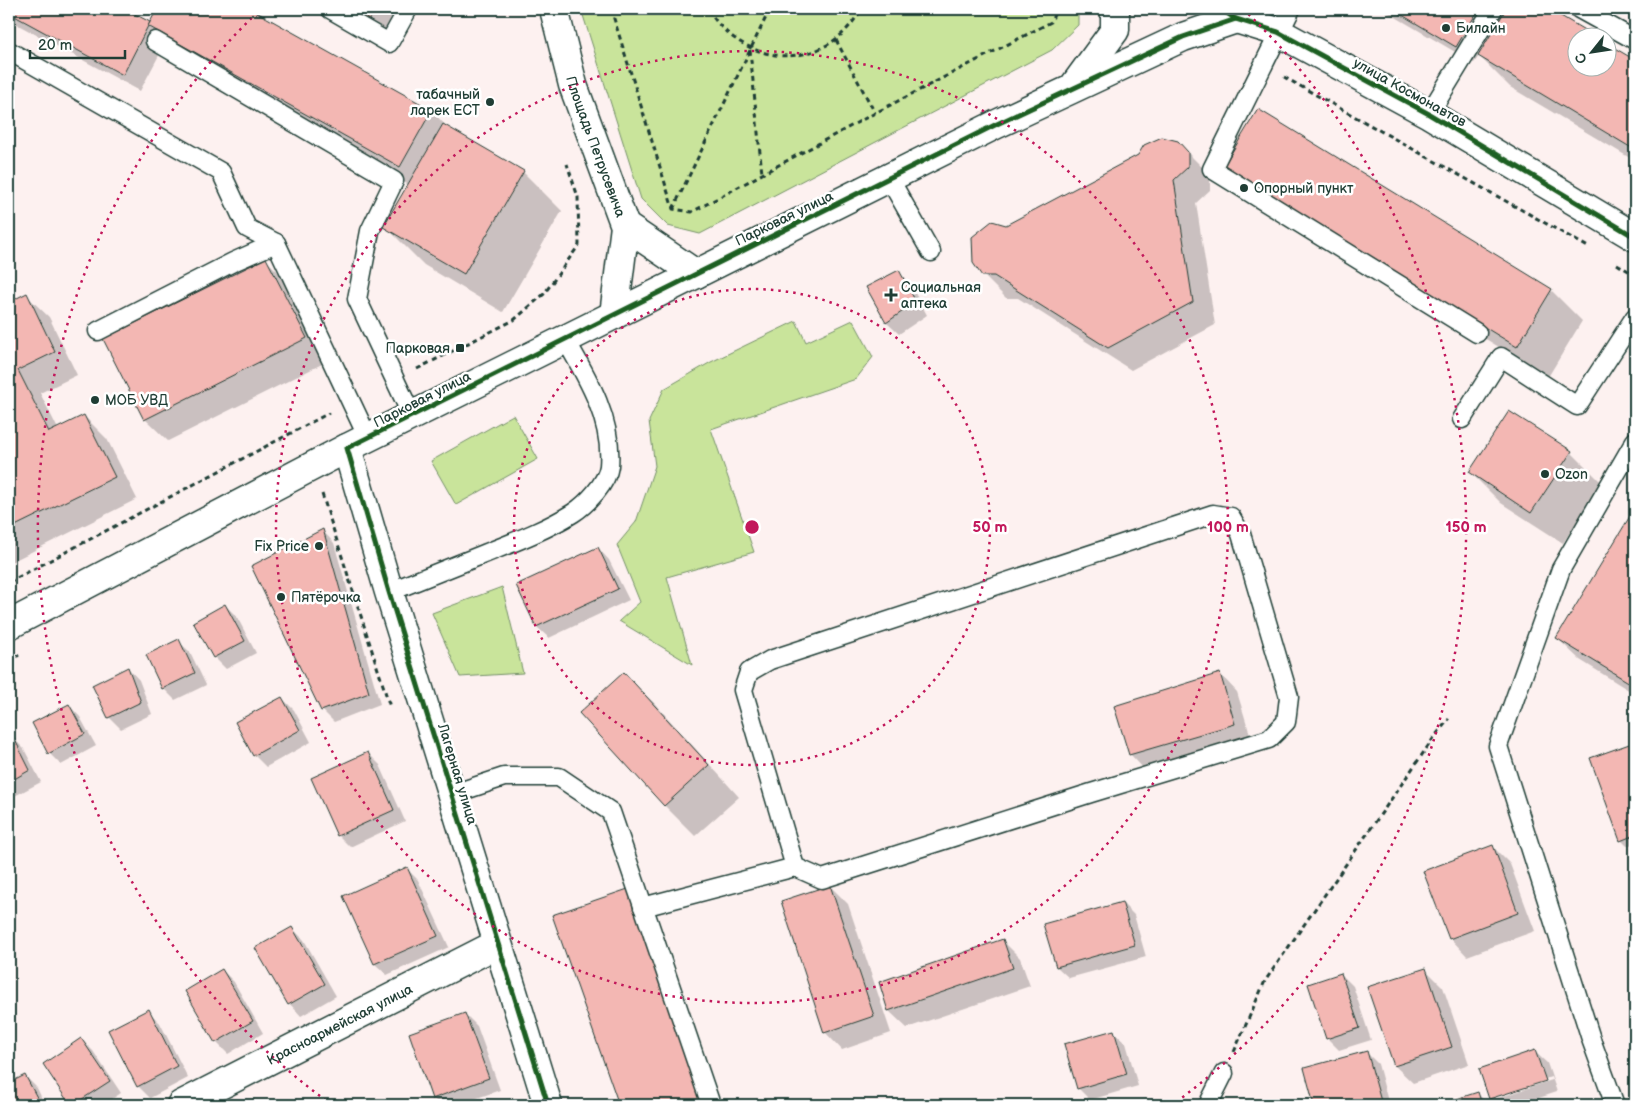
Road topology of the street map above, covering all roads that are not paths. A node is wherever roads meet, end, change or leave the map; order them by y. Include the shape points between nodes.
1 (330, 9) edge
2 (408, 9) edge
3 (554, 9) edge
4 (1115, 9) edge
5 (1291, 9) edge
6 (1494, 9) edge
7 (1579, 9) edge
8 (1228, 14) edge
9 (1278, 32) junction
10 (1635, 40) edge
11 (155, 41) dead end
12 (9, 51) edge
13 (1072, 89) junction
14 (1429, 114) junction
15 (889, 178) junction
16 (625, 226) junction
17 (1635, 237) edge
18 (276, 242) junction
19 (931, 252) dead end
20 (696, 274) junction
21 (614, 315) junction
22 (1635, 316) edge
23 (98, 331) dead end
24 (1477, 333) dead end
25 (565, 339) junction
26 (412, 416) junction
27 (1462, 419) dead end
28 (1635, 441) edge
29 (358, 443) junction
30 (389, 592) junction
31 (9, 625) edge
32 (453, 794) junction
33 (796, 866) junction
34 (644, 907) junction
35 (497, 944) junction
36 (1224, 1073) road end
37 (181, 1105) edge
38 (548, 1105) edge
39 (711, 1105) edge
40 (1208, 1105) edge
41 (1615, 1105) edge

1 - 2 lane via 389,43
3 - 16 street, Площадь Петрусевича via 573,85
4 - 13 street via 1115,30
5 - 9 lane
6 - 14 lane
7 - 10 lane
8 - 9 street, улица Космонавтов
8 - 13 street, Парковая улица
9 - 14 street, улица Космонавтов
9 - 24 lane via 1212,169
11 - 26 lane via 394,182 370,231 357,299
12 - 18 lane via 221,172 246,228
13 - 15 street, Парковая улица
14 - 17 street, улица Космонавтов
15 - 19 lane
15 - 20 street, Парковая улица
16 - 20 street
16 - 21 street, Площадь Петрусевича
18 - 23 lane
18 - 29 lane
20 - 21 street, Парковая улица
21 - 25 street, Парковая улица
22 - 27 lane via 1577,406 1501,358
25 - 26 street, Парковая улица
25 - 30 lane via 601,407 608,440 609,468 600,489 574,512 528,537
26 - 29 street, Парковая улица
28 - 41 lane via 1561,569 1498,746
29 - 30 street, Лагерная улица
29 - 31 street, Парковая улица
30 - 32 street, Лагерная улица
32 - 34 lane via 504,777 558,777 611,812
32 - 35 street, Лагерная улица
33 - 33 lane via 744,690 749,672 770,660 1213,514 1231,517 1241,534 1289,697 1286,722 1269,739 822,879
33 - 34 lane
34 - 39 lane
35 - 37 street, Красноармейская улица
35 - 38 street, Лагерная улица
36 - 40 lane

